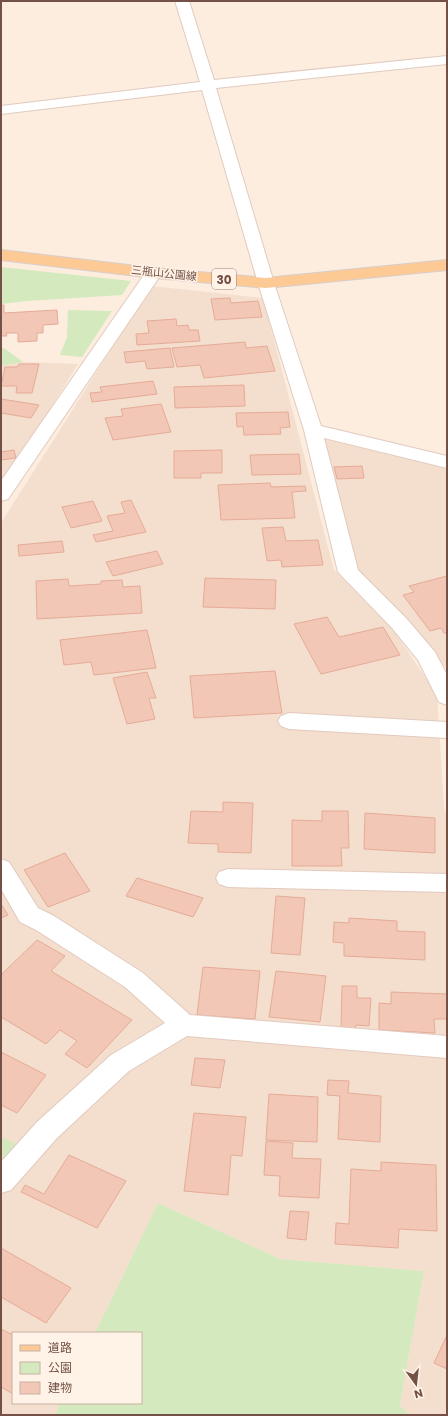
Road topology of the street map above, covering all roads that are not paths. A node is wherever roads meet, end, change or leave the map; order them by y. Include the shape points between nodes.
1 (182, 1) edge
2 (447, 60) edge
3 (208, 85) junction
4 (1, 110) edge
5 (1, 255) edge
6 (447, 265) edge
7 (154, 272) junction
8 (266, 283) junction
9 (313, 430) junction
10 (447, 462) edge
11 (1, 495) edge
12 (447, 697) edge
13 (289, 721) dead end
14 (447, 730) edge
15 (1, 868) edge
16 (228, 878) dead end
17 (447, 883) edge
18 (184, 1025) junction
19 (447, 1047) edge
20 (1, 1182) edge

1 - 3 street
2 - 3 street
3 - 4 street
3 - 8 street
5 - 7 main road, 三瓶山公園線 / 30
6 - 8 main road, 三瓶山公園線 / 30
7 - 8 main road, 三瓶山公園線 / 30
7 - 11 street
8 - 9 street
9 - 10 street
9 - 12 street via 348,572 399,623 427,657
13 - 14 street
15 - 18 street via 29,915 45,922 134,980
16 - 17 street
18 - 19 street
18 - 20 street via 120,1063 47,1130

